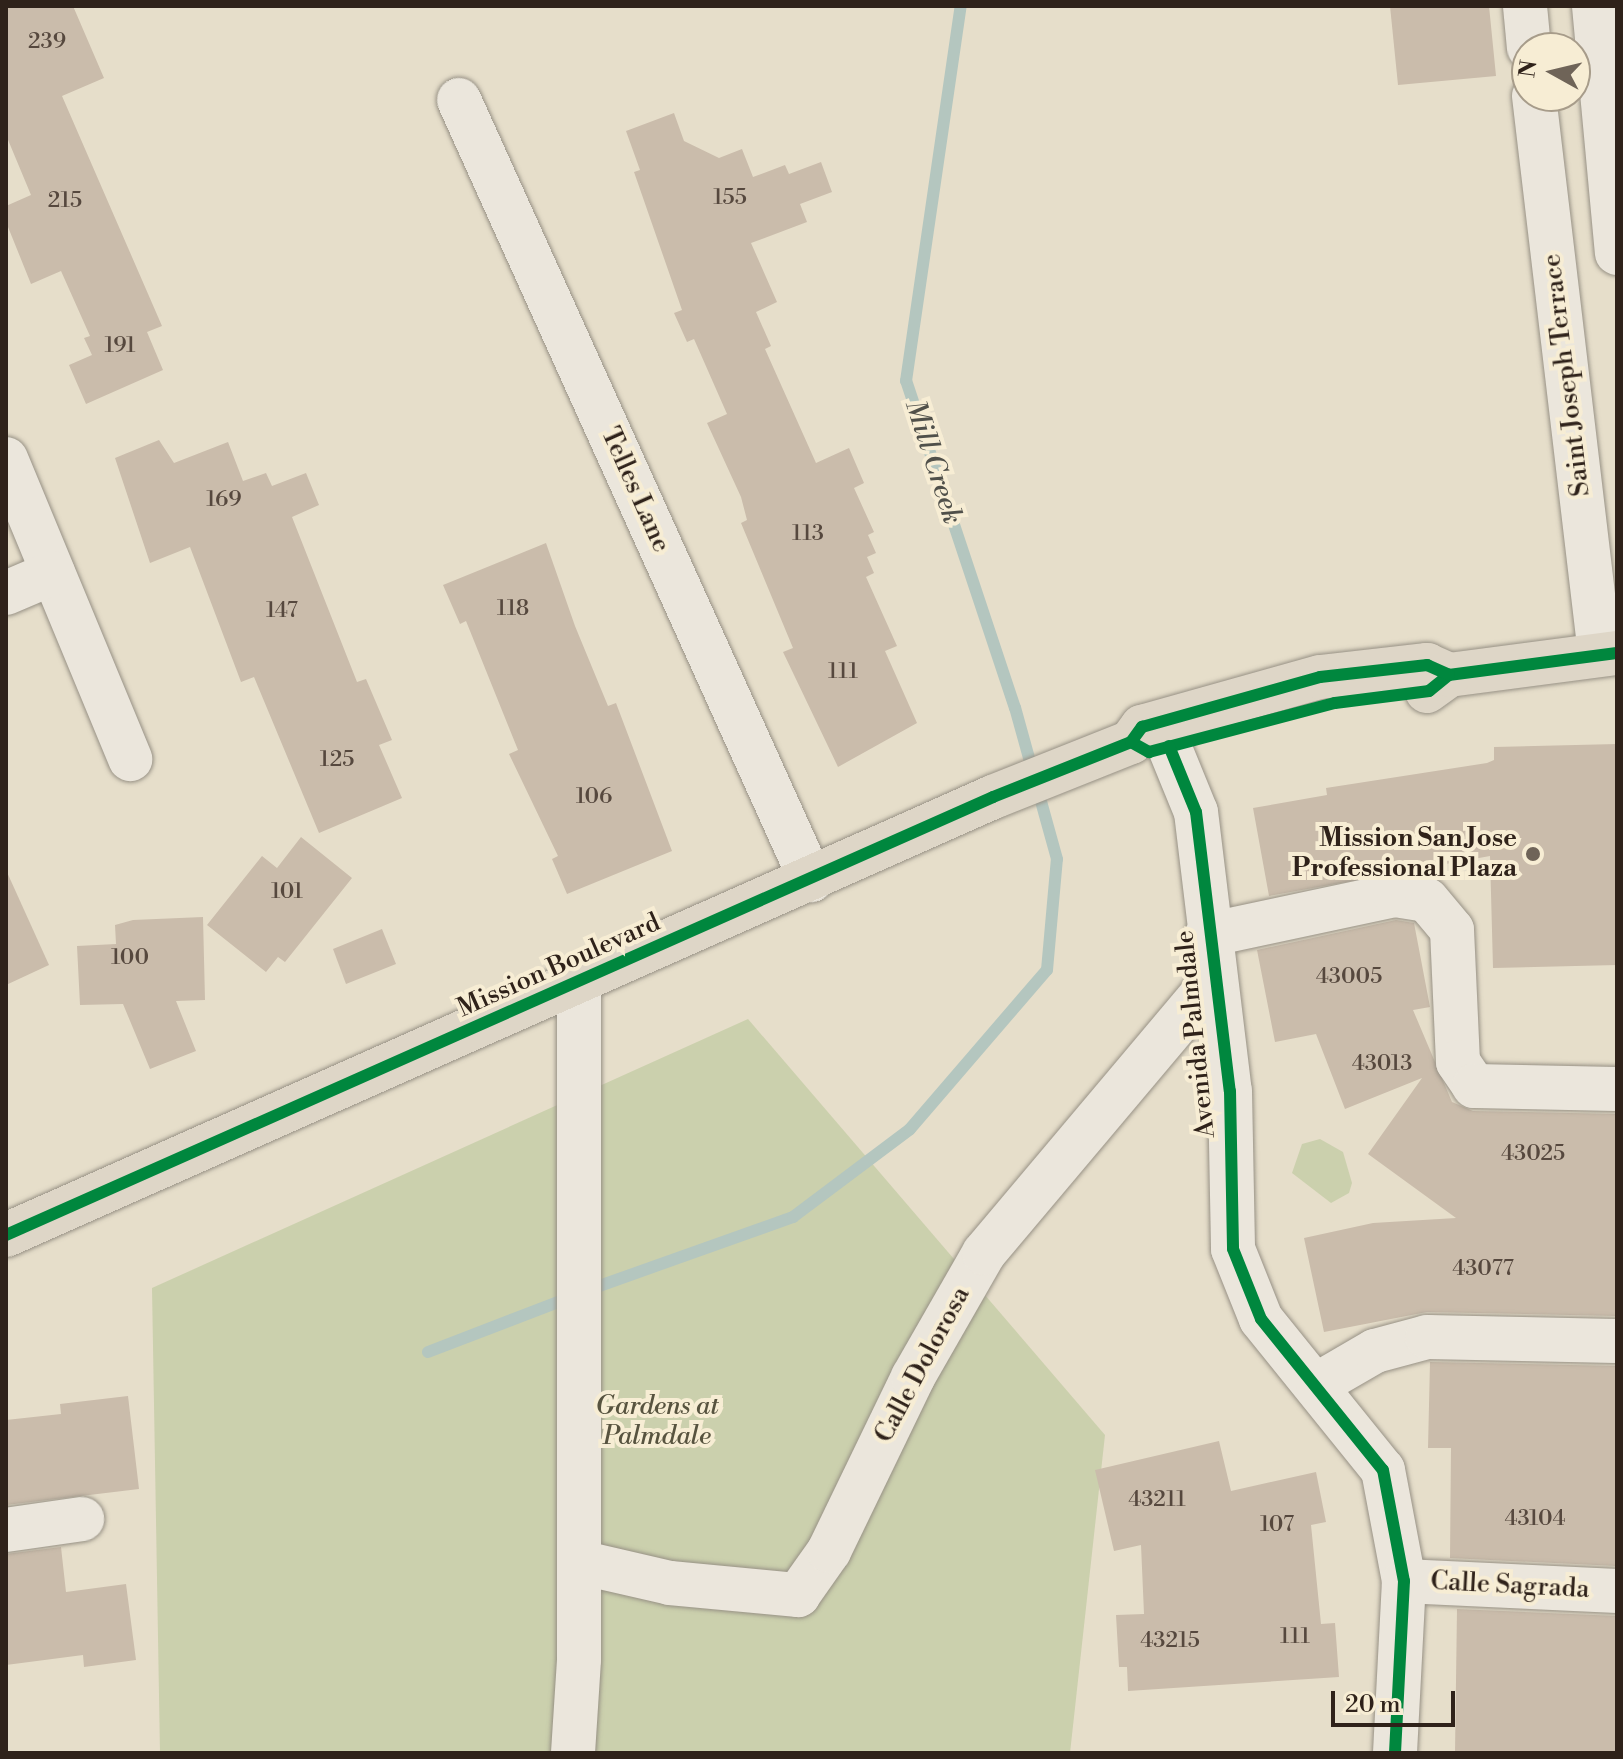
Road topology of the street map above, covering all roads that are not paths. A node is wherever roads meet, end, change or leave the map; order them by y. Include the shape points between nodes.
1 (1525, 6) edge
2 (1594, 6) edge
3 (1527, 32) edge
4 (459, 100) dead end
5 (1536, 112) edge
6 (1617, 253) edge
7 (6, 459) edge
8 (53, 573) junction
9 (6, 593) edge
10 (1609, 654) edge
11 (1150, 744) junction
12 (130, 759) dead end
13 (811, 880) junction
14 (1207, 935) junction
15 (579, 980) junction
16 (1214, 980) junction
17 (1617, 1089) edge
18 (6, 1235) edge
19 (1617, 1341) edge
20 (1318, 1384) junction
21 (82, 1519) dead end
22 (6, 1530) edge
23 (579, 1562) junction
24 (1404, 1581) junction
25 (1617, 1591) edge
26 (573, 1753) edge
27 (1395, 1753) edge

1 - 3 street
2 - 6 street
4 - 13 street, Telles Lane
5 - 10 street, Saint Joseph Terrace
7 - 8 street
8 - 9 street
8 - 12 street
10 - 11 main road, Mission Boulevard via 1449,675 1427,665 1320,677 1142,727
11 - 13 main road, Mission Boulevard via 1086,760 993,797
11 - 14 street, Avenida Palmdale via 1196,812
13 - 15 main road, Mission Boulevard
14 - 16 street, Avenida Palmdale
14 - 17 street via 1395,895 1427,900 1452,930 1458,1062 1474,1086
15 - 18 main road, Mission Boulevard
15 - 23 street
16 - 20 street, Avenida Palmdale via 1230,1091 1233,1249 1261,1319
16 - 23 street, Calle Dolorosa via 984,1253 913,1377 829,1551 798,1595 670,1583
19 - 20 street via 1427,1337 1375,1351
20 - 24 street, Avenida Palmdale via 1383,1470
21 - 22 street
23 - 26 street
24 - 25 street, Calle Sagrada
24 - 27 street, Avenida Palmdale

